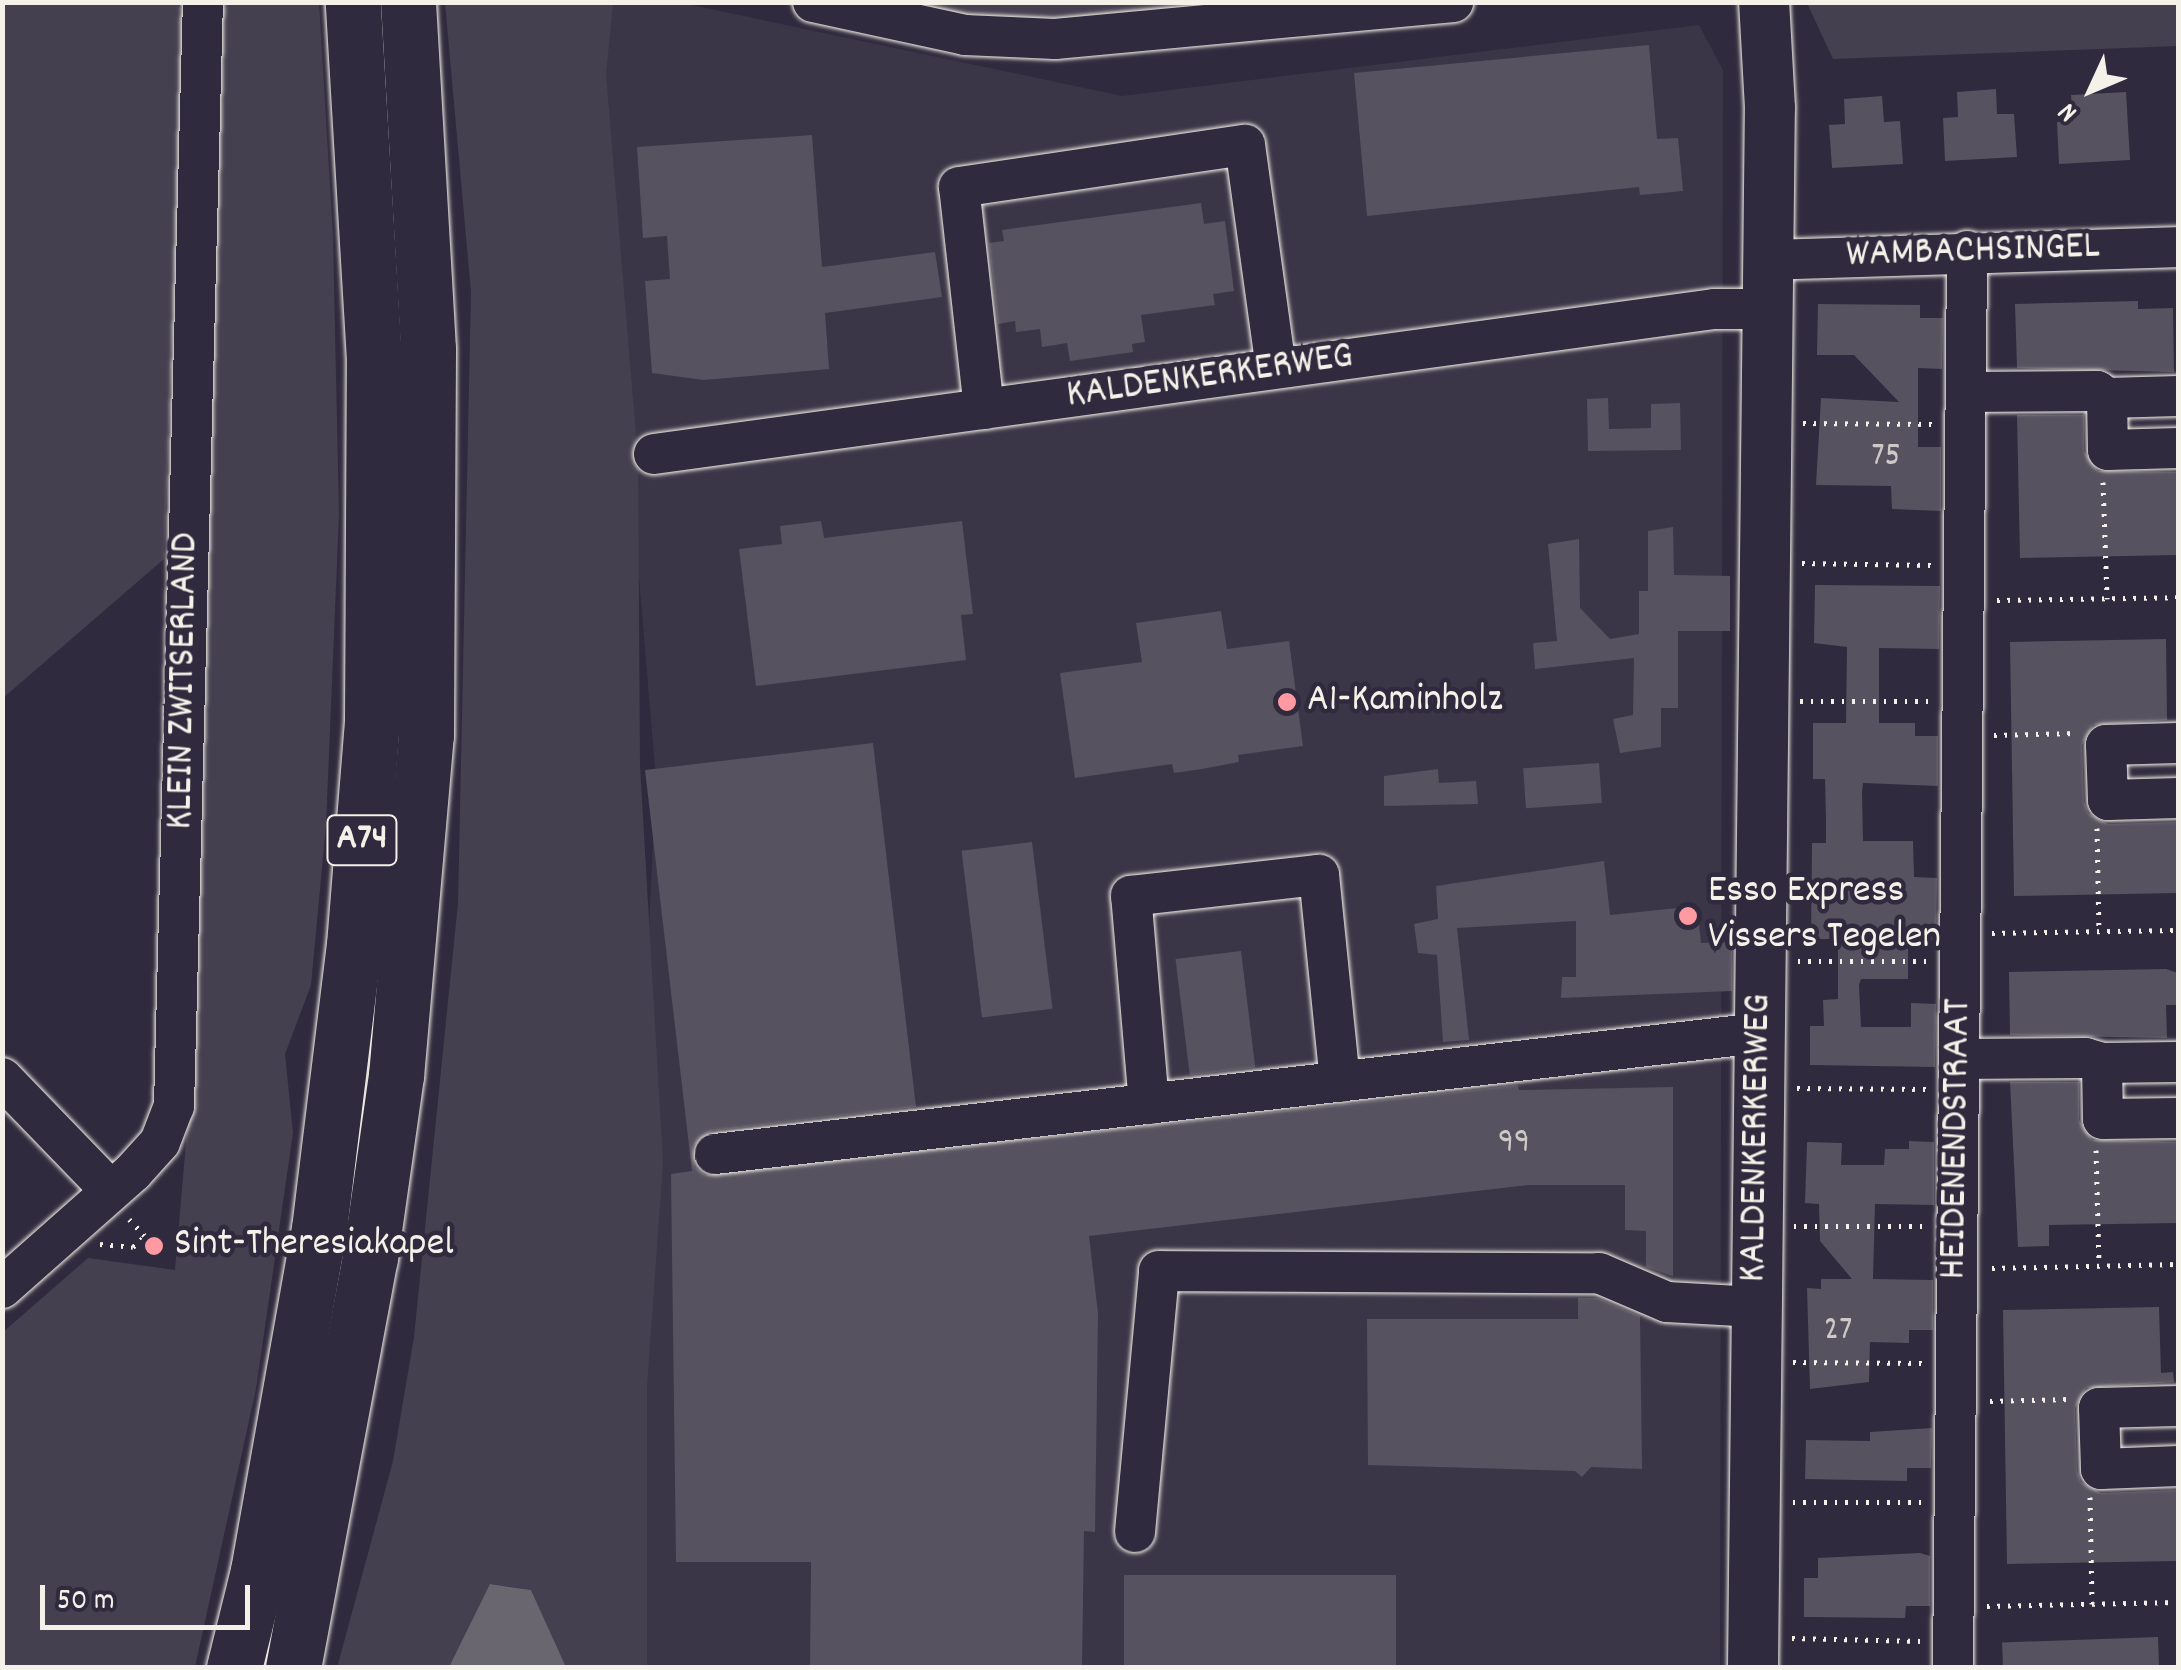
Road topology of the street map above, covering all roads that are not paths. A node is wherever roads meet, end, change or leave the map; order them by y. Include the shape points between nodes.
1 (203, 2) edge
2 (353, 2) edge
3 (408, 2) edge
4 (813, 2) edge
5 (1453, 2) edge
6 (1764, 2) edge
7 (2178, 247) edge
8 (1967, 251) junction
9 (1768, 260) junction
10 (1766, 309) junction
11 (1276, 368) junction
12 (2178, 396) edge
13 (2107, 398) junction
14 (1966, 408) junction
15 (984, 409) junction
16 (2178, 448) edge
17 (654, 454) dead end
18 (2178, 743) edge
19 (2178, 798) edge
20 (1760, 1034) junction
21 (2178, 1062) edge
22 (2102, 1063) junction
23 (1959, 1074) junction
24 (2, 1078) edge
25 (1340, 1082) junction
26 (1148, 1104) junction
27 (2178, 1118) edge
28 (715, 1154) dead end
29 (111, 1191) junction
30 (2, 1288) edge
31 (1756, 1307) junction
32 (2178, 1406) edge
33 (2178, 1466) edge
34 (1135, 1532) dead end
35 (1954, 1639) edge
36 (1754, 1652) edge
37 (234, 1668) edge
38 (292, 1668) edge

1 - 29 street, KLEIN ZWITSERLAND via 174,1106 160,1142
2 - 37 highway, A74 via 374,360 372,719 340,1077 319,1230 258,1571
3 - 38 highway, A74 via 428,349 426,735 396,1076 373,1240
4 - 5 street via 966,35 1055,39
6 - 9 main road, KALDENKERKERWEG
7 - 8 street, WAMBACHSINGEL
8 - 9 street, WAMBACHSINGEL
8 - 14 street, HEIDENENDSTRAAT
9 - 10 main road, KALDENKERKERWEG
10 - 11 street, KALDENKERKERWEG via 1714,309
10 - 20 main road, KALDENKERKERWEG
11 - 15 street, KALDENKERKERWEG
11 - 15 street via 1245,145 959,187
12 - 13 street
13 - 14 street via 2097,390
13 - 16 street via 2108,450
14 - 23 street, HEIDENENDSTRAAT
15 - 17 street, KALDENKERKERWEG
18 - 19 street via 2106,745 2108,800
20 - 25 street
20 - 31 main road, KALDENKERKERWEG
21 - 22 street
22 - 23 street via 2085,1058
22 - 27 street via 2102,1119
23 - 35 street, HEIDENENDSTRAAT
24 - 29 street
25 - 26 street
25 - 26 street via 1319,875 1244,883 1131,896
26 - 28 street
29 - 30 street, KLEIN ZWITSERLAND
31 - 34 street via 1667,1302 1599,1273 1159,1271
31 - 36 main road, KALDENKERKERWEG
32 - 33 street via 2099,1408 2101,1469

